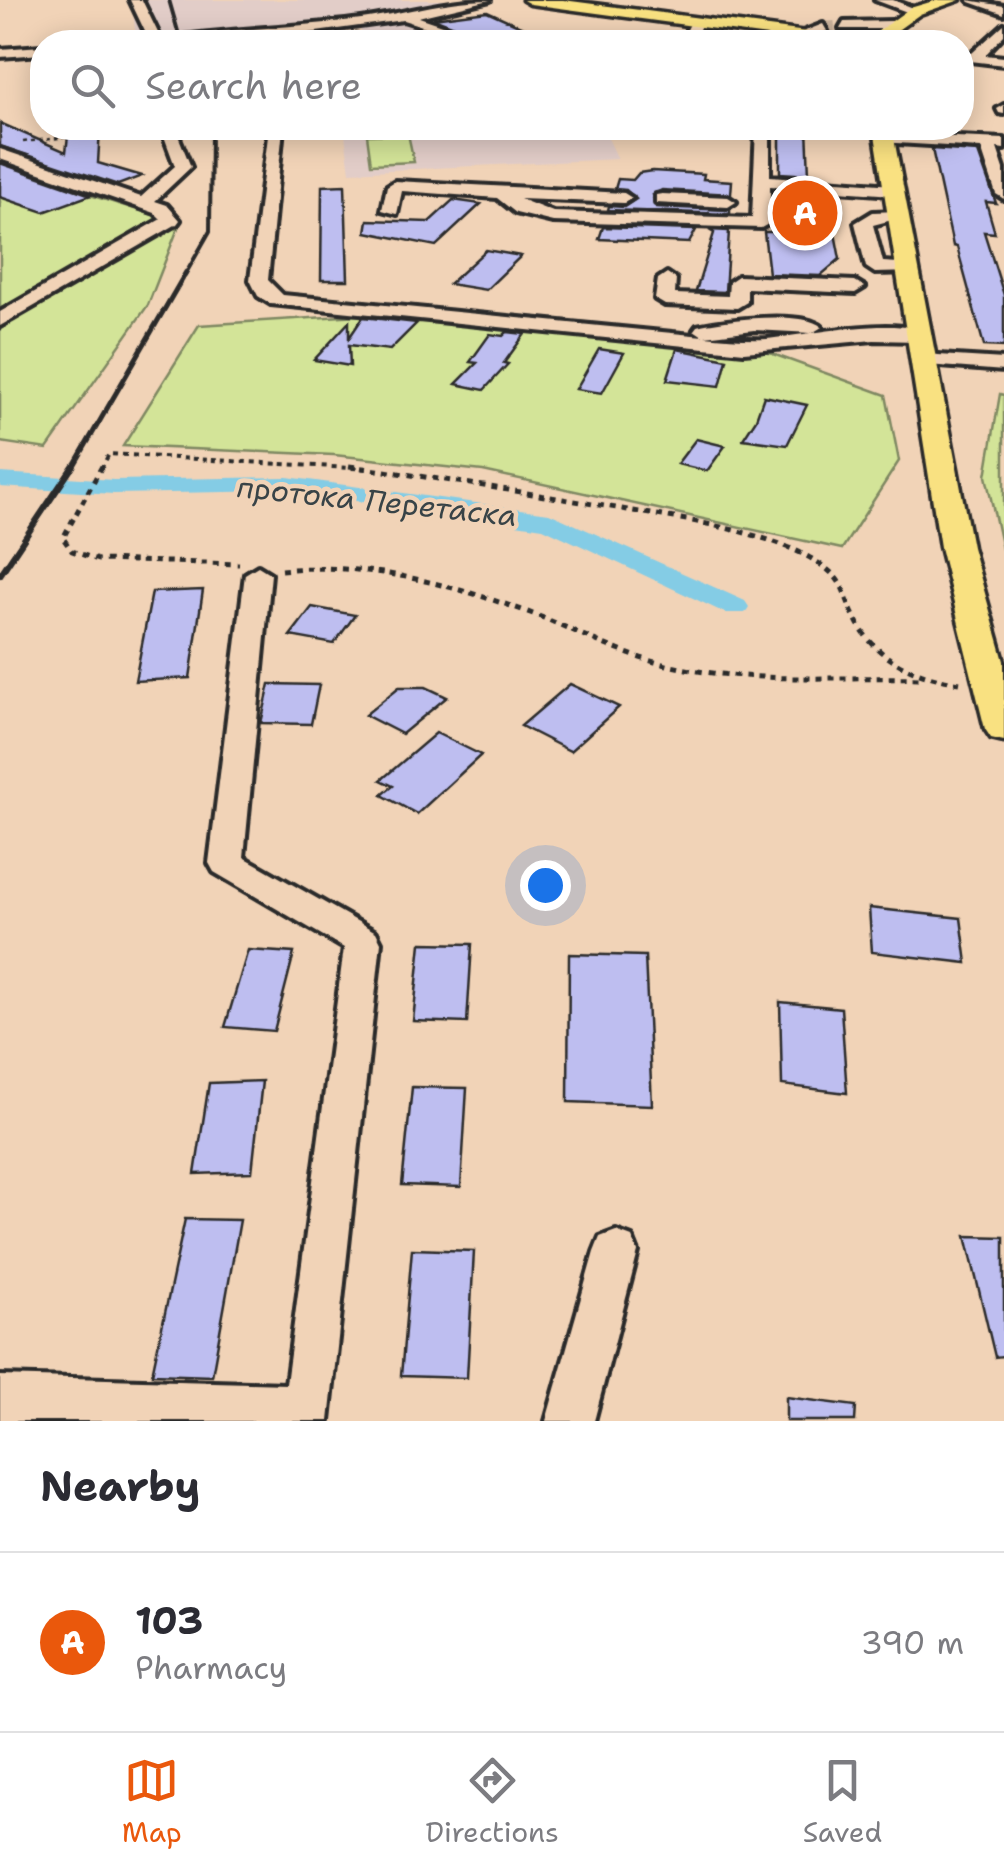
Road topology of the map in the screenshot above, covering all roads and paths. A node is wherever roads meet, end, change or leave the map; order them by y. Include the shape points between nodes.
1 (136, 0) edge
2 (484, 0) edge
3 (530, 0) edge
4 (881, 0) edge
5 (953, 0) edge
6 (974, 0) edge
7 (1004, 10) edge
8 (915, 11) junction
9 (403, 16) junction
10 (696, 23) junction
11 (892, 25) junction
12 (337, 26) junction
13 (824, 28) tunnel mouth
14 (1004, 28) edge
15 (150, 30) edge
16 (315, 30) edge
17 (345, 30) edge
18 (448, 30) edge
19 (692, 30) edge
20 (746, 30) edge
21 (815, 30) tunnel mouth
22 (865, 30) tunnel mouth
23 (886, 30) tunnel mouth
24 (30, 51) edge
25 (0, 52) edge
26 (974, 53) edge
27 (974, 58) edge
28 (1004, 61) edge
29 (32, 140) edge
30 (172, 140) edge
31 (275, 140) edge
32 (763, 140) edge
33 (885, 140) edge
34 (955, 140) edge
35 (18, 142) dead end
36 (996, 144) edge
37 (0, 154) edge
38 (762, 180) junction
39 (893, 190) junction
40 (501, 193) junction
41 (1004, 194) edge
42 (624, 198) dead end
43 (662, 199) dead end
44 (144, 203) junction
45 (761, 203) junction
46 (391, 210) dead end
47 (898, 216) junction
48 (890, 268) junction
49 (752, 269) dead end
50 (667, 279) dead end
51 (855, 287) junction
52 (0, 320) edge
53 (645, 326) dead end
54 (885, 332) junction
55 (920, 347) junction
56 (1004, 366) edge
57 (258, 574) junction
58 (921, 678) junction
59 (993, 688) junction
60 (1004, 730) edge
61 (616, 1252) dead end
62 (0, 1400) edge
63 (305, 1415) edge
64 (570, 1421) edge

1 - 15 street
2 - 9 street
3 - 10 main road
4 - 8 street
5 - 8 main road
6 - 7 street
8 - 11 main road
9 - 12 street
9 - 18 street
10 - 19 street
10 - 20 main road
11 - 22 street
11 - 23 main road
12 - 16 street
12 - 17 street
13 - 21 street
14 - 26 street
24 - 25 street
27 - 28 street
29 - 35 path
30 - 44 street via 183,167
31 - 54 street via 259,280 278,300 744,346
32 - 38 street
33 - 39 main road
34 - 36 street
36 - 41 street
37 - 44 street
38 - 39 street
38 - 45 street
39 - 47 main road
40 - 42 street
40 - 45 street via 532,214 572,218 760,223
40 - 46 street via 395,186
43 - 45 street
44 - 52 street via 171,220
47 - 48 main road
47 - 48 street via 864,223
48 - 49 street via 828,274
48 - 51 street
48 - 55 main road
50 - 51 street via 665,299 719,302 737,302 738,282
51 - 54 street via 855,312
53 - 54 street
54 - 55 street
55 - 56 street
55 - 59 main road via 956,548
57 - 58 path via 350,569 438,586 669,666
57 - 58 path via 236,564 98,560 66,548 63,538 110,454 331,464 480,484 721,526 810,558 844,583 868,642
57 - 63 street via 226,863 363,942
58 - 59 path
59 - 60 main road
61 - 64 street
62 - 63 street

